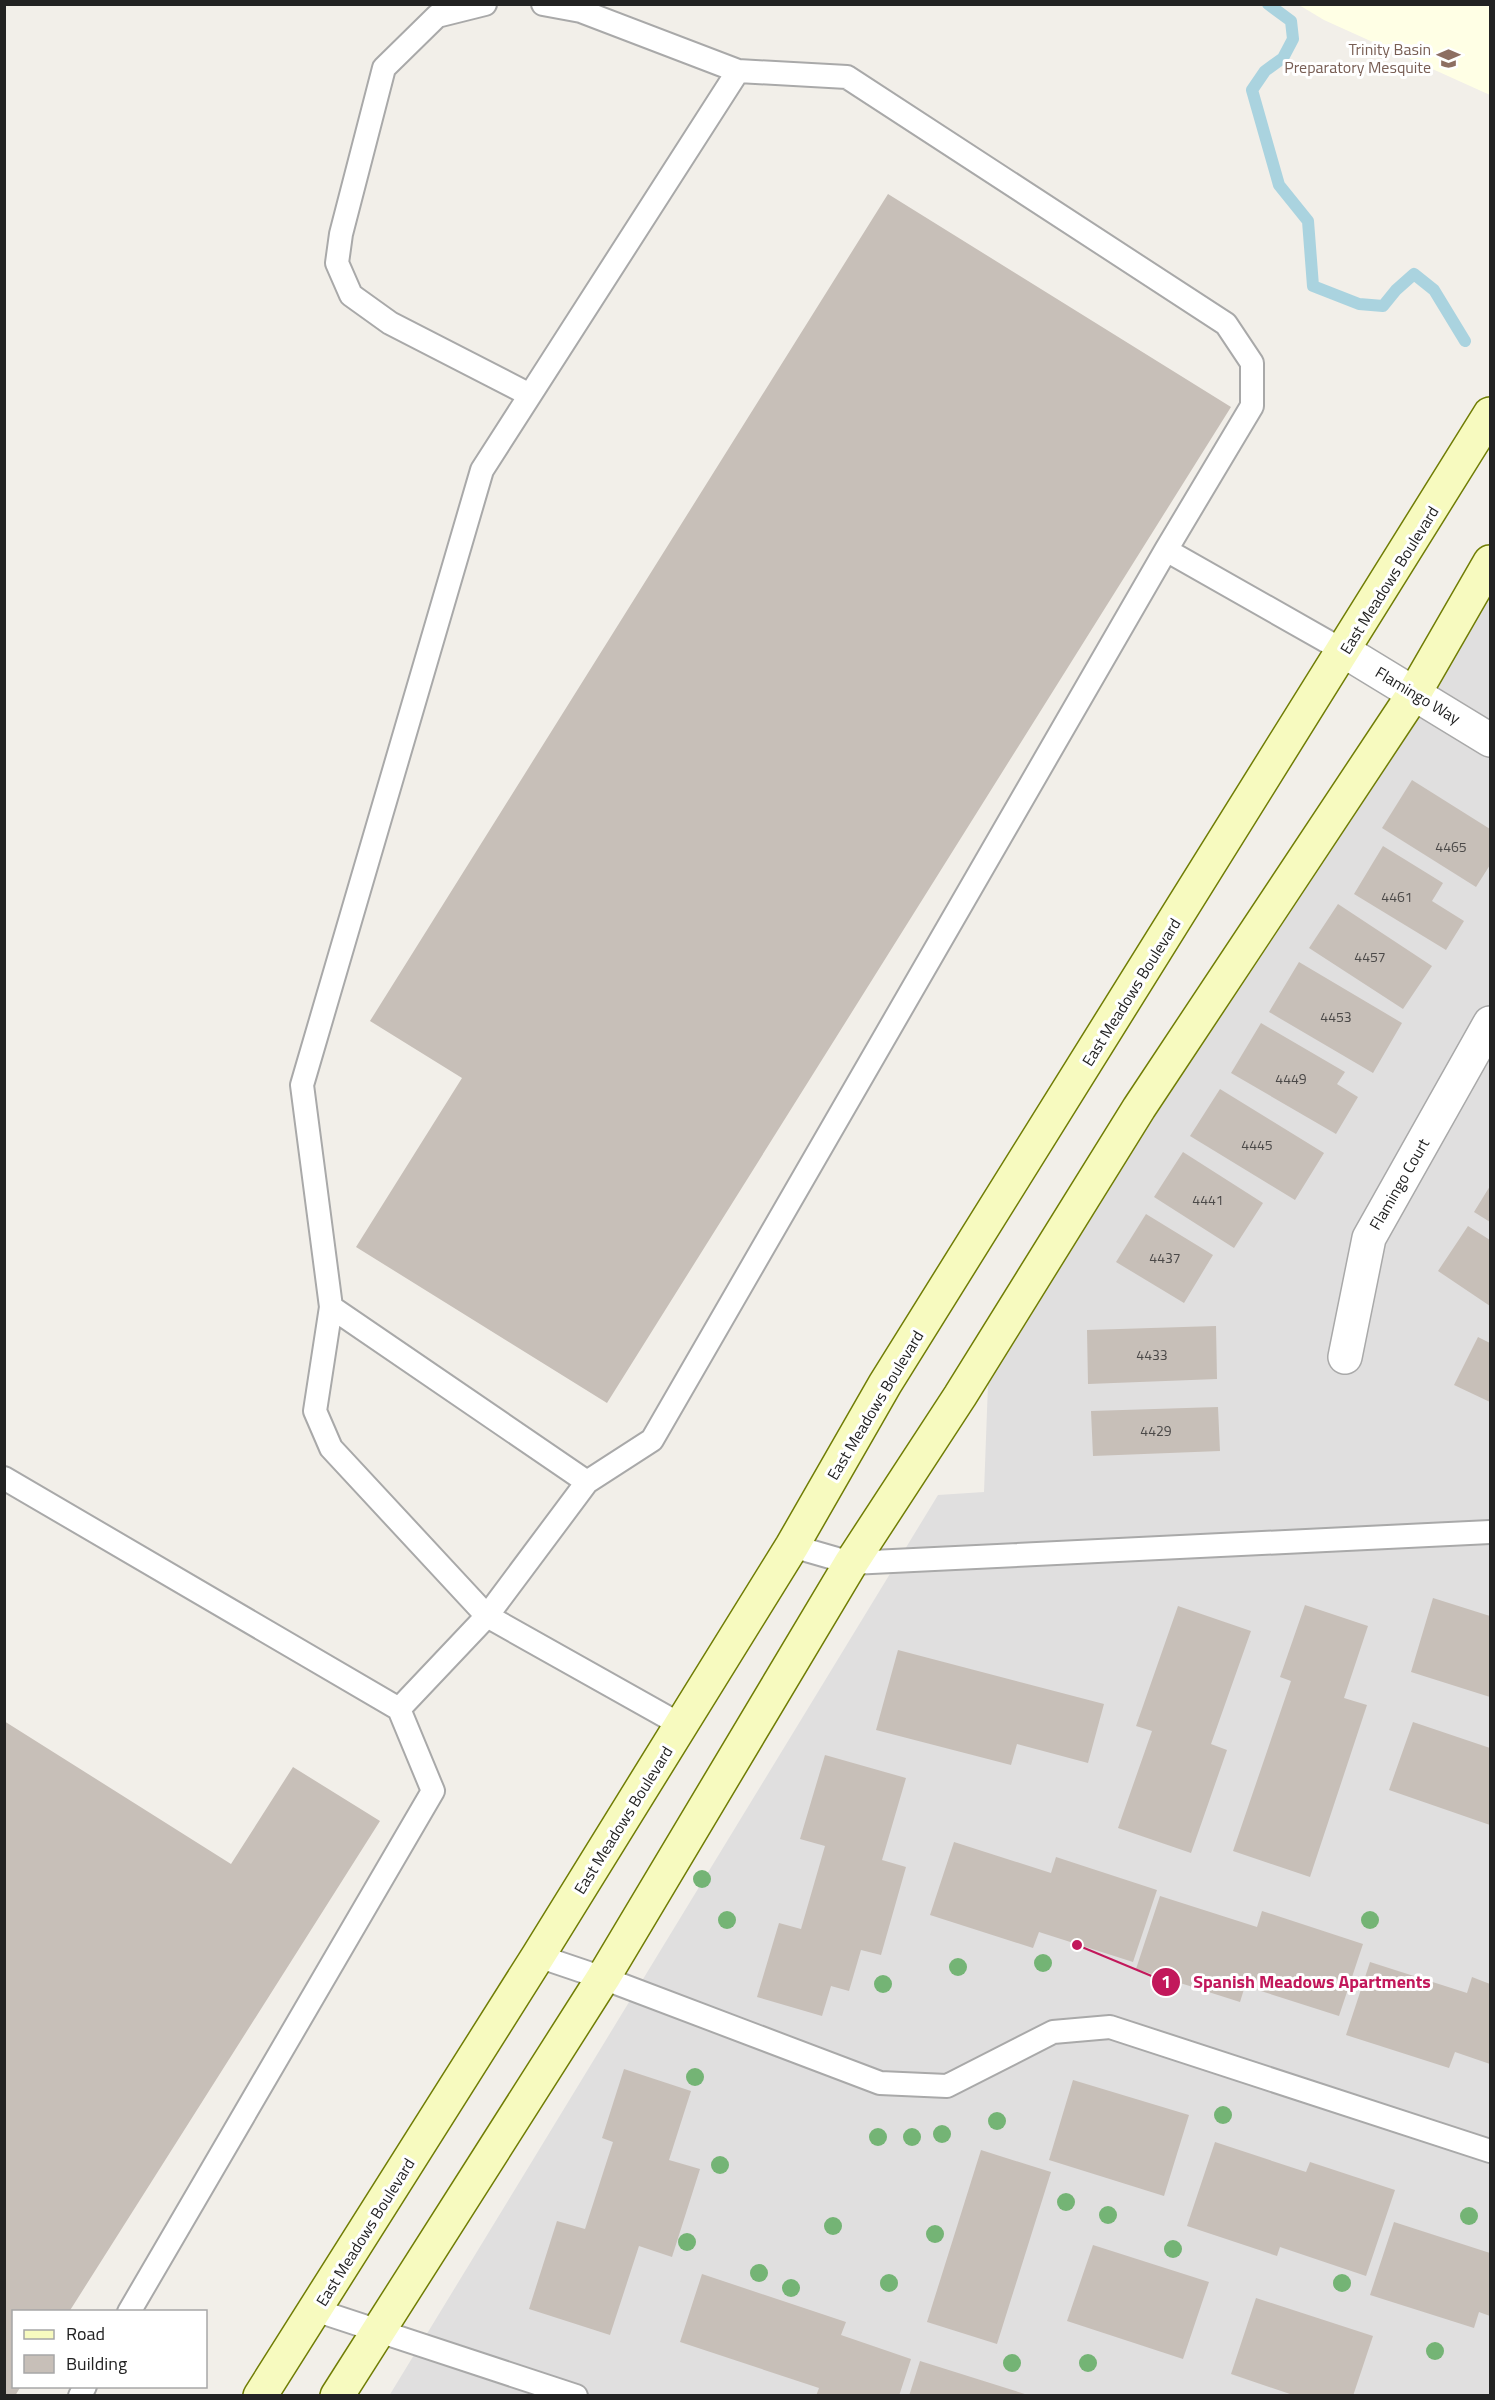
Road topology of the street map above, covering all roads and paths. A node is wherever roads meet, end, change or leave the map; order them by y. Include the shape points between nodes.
1 (485, 4) edge
2 (543, 4) edge
3 (738, 71) junction
4 (530, 395) junction
5 (1491, 414) edge
6 (1166, 550) junction
7 (1491, 562) edge
8 (1344, 651) junction
9 (1415, 692) junction
10 (1491, 740) edge
11 (1491, 1023) edge
12 (331, 1307) junction
13 (1345, 1357) dead end
14 (4, 1478) edge
15 (587, 1482) junction
16 (1491, 1532) edge
17 (792, 1546) junction
18 (851, 1563) junction
19 (487, 1616) junction
20 (399, 1709) junction
21 (681, 1725) junction
22 (538, 1956) junction
23 (603, 1978) junction
24 (1491, 2151) edge
25 (130, 2310) edge
26 (315, 2310) junction
27 (378, 2331) junction
28 (260, 2396) edge
29 (337, 2396) edge
30 (576, 2396) edge

1 - 4 lane via 437,16 384,68 337,263 351,296 390,323
2 - 3 lane via 581,11
3 - 4 lane
3 - 6 lane via 847,77 1226,324 1252,363 1252,406
4 - 12 lane via 482,470 302,1085
5 - 8 street, East Meadows Boulevard
6 - 8 lane
6 - 15 lane via 652,1440
7 - 9 street
8 - 9 street, Flamingo Way
8 - 17 street, East Meadows Boulevard via 885,1384
9 - 10 street, Flamingo Way
9 - 18 street via 1139,1108
11 - 13 street, Flamingo Court via 1369,1238
12 - 15 lane
12 - 19 lane via 315,1411 331,1448
14 - 20 lane
15 - 19 lane
16 - 18 lane
17 - 18 lane
17 - 21 street, East Meadows Boulevard
18 - 23 street
19 - 20 lane
19 - 21 lane
20 - 25 lane via 433,1791
21 - 22 street, East Meadows Boulevard
22 - 23 lane
22 - 26 street, East Meadows Boulevard
23 - 24 lane via 880,2083 947,2086 1053,2032 1110,2027
23 - 27 street
26 - 27 lane
26 - 28 street, East Meadows Boulevard
27 - 29 street
27 - 30 lane

